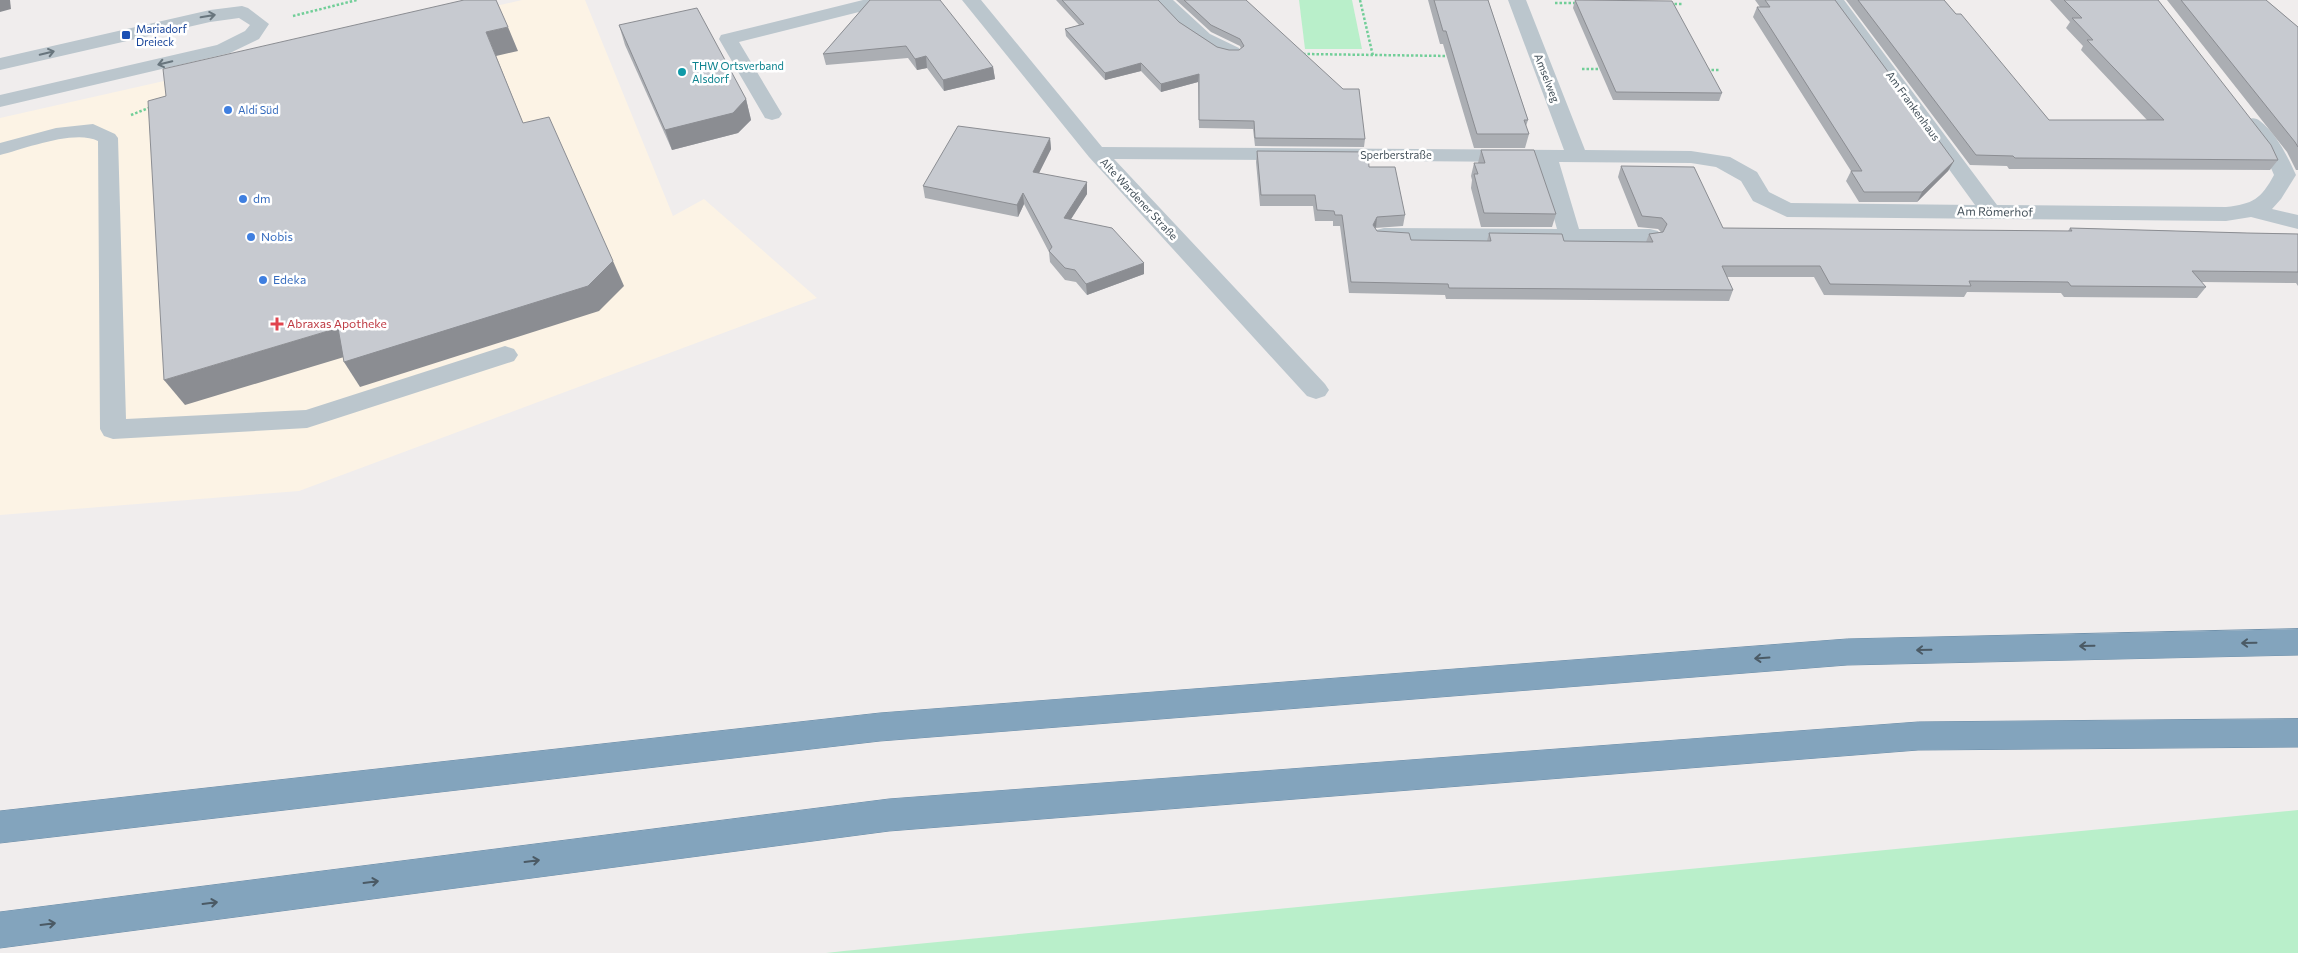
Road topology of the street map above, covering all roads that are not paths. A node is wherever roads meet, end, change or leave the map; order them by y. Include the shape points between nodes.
1 (885, 0) edge
2 (971, 0) edge
3 (1163, 0) edge
4 (1835, 0) edge
5 (1518, 1) edge
6 (1232, 52) edge
7 (0, 64) edge
8 (0, 101) edge
9 (2240, 108) edge
10 (772, 114) dead end
11 (0, 149) edge
12 (1096, 153) junction
13 (1546, 155) junction
14 (1577, 156) junction
15 (1749, 177) joint
16 (2256, 210) junction
17 (1991, 212) junction
18 (2298, 222) edge
19 (1384, 235) edge
20 (1570, 236) junction
21 (1650, 236) edge
22 (504, 355) dead end
23 (1316, 390) dead end
24 (2298, 642) edge
25 (2298, 733) edge
26 (0, 828) edge
27 (0, 930) edge

1 - 10 street via 728,39
2 - 12 street, Alte Wardener Straße
3 - 6 street via 1203,38
4 - 17 street, Am Frankenhaus
5 - 14 street, Amselweg
7 -> 8 street via 210,16 242,12 260,24 252,34 223,49
9 - 16 street via 2275,153 2285,175 2276,194
11 - 22 street via 56,134 93,130 108,138 113,429 307,420
12 - 13 street, Sperberstraße
12 - 23 street, Alte Wardener Straße
13 - 14 street, Sperberstraße
13 - 20 street
14 - 15 street, Sperberstraße via 1691,157 1722,162
15 - 17 street, Am Römerhof via 1761,196 1787,210
16 - 17 street, Am Römerhof via 2226,214
16 - 18 street, Am Römerhof
19 - 20 street
20 - 21 street
24 -> 26 highway via 1847,652 889,726
27 -> 25 highway via 889,815 1918,736

